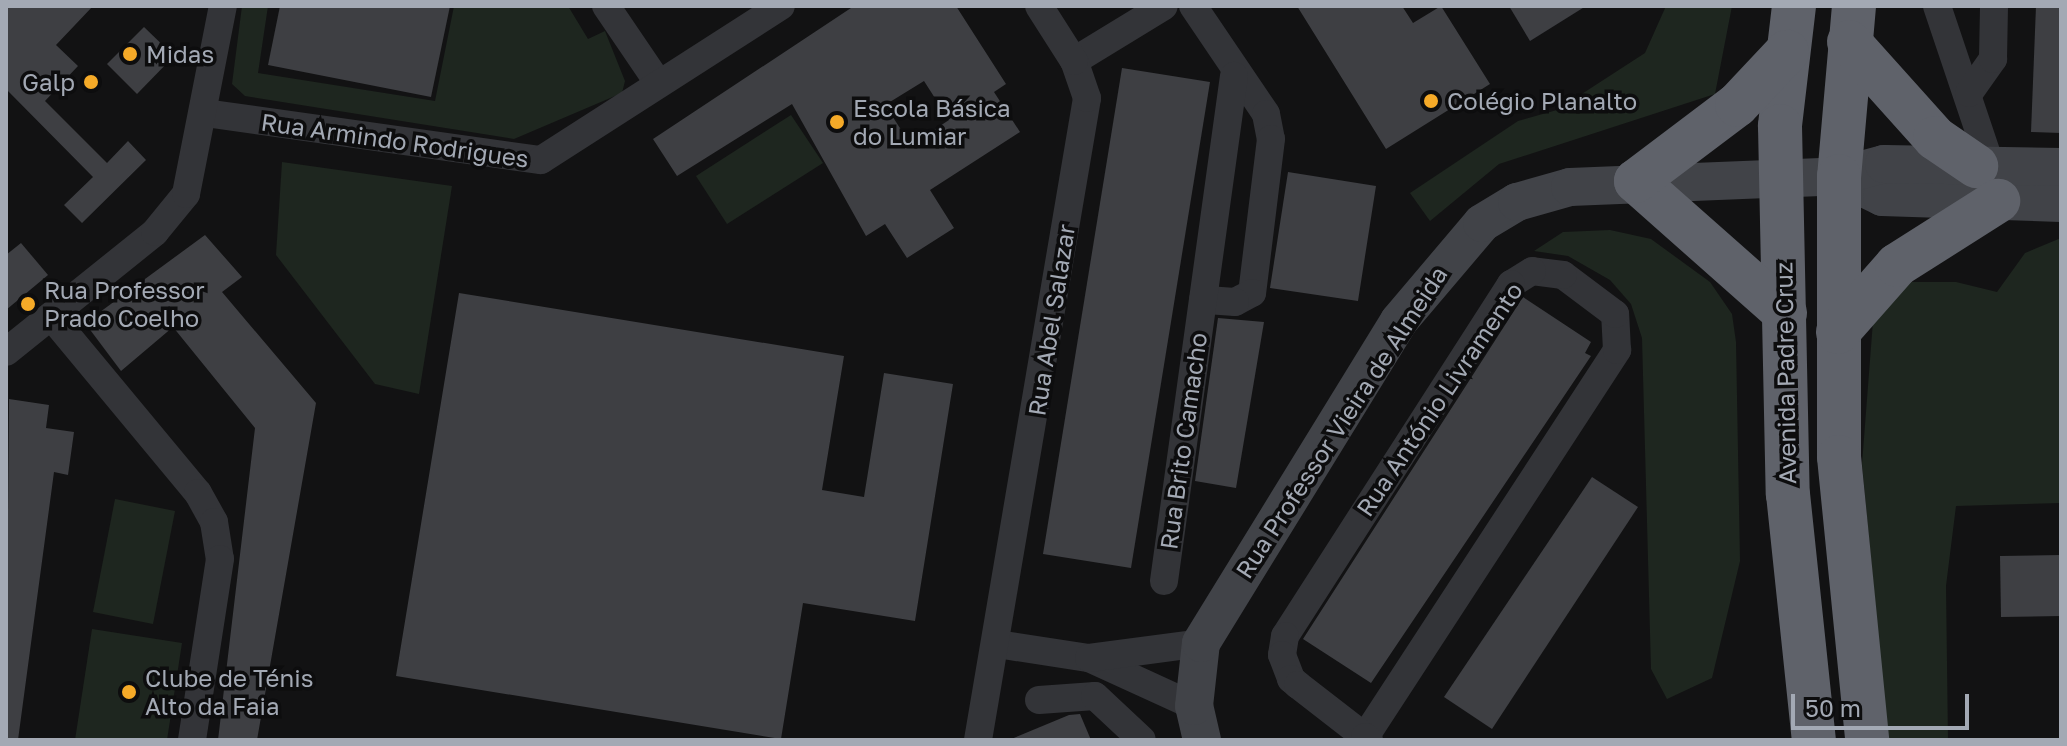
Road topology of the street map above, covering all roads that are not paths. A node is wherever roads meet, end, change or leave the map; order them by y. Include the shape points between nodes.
1 (223, 6) edge
2 (606, 6) edge
3 (781, 6) edge
4 (1039, 6) edge
5 (1164, 6) edge
6 (1193, 6) edge
7 (1794, 6) edge
8 (1937, 6) edge
9 (1994, 6) edge
10 (1852, 24) edge
11 (1787, 52) junction
12 (1074, 61) junction
13 (1234, 76) junction
14 (659, 84) junction
15 (1969, 93) junction
16 (205, 113) junction
17 (2061, 167) edge
18 (1839, 176) junction
19 (1989, 177) junction
20 (1780, 178) junction
21 (1636, 181) junction
22 (2061, 203) edge
23 (1203, 300) junction
24 (1785, 313) junction
25 (51, 316) junction
26 (1838, 332) junction
27 (6, 352) edge
28 (1164, 581) dead end
29 (1201, 643) junction
30 (997, 644) junction
31 (1089, 658) junction
32 (1039, 700) dead end
33 (1198, 723) edge
34 (1367, 738) edge
35 (192, 740) edge
36 (978, 740) edge
37 (1142, 740) edge
38 (1814, 740) edge
39 (1867, 740) edge

1 - 16 street
2 - 14 street
3 - 14 street, Rua Armindo Rodrigues
4 - 12 street, Rua Abel Salazar
5 - 12 street
6 - 13 street, Rua Brito Camacho
7 - 11 highway, Avenida Padre Cruz
8 - 15 street
9 - 15 street via 1993,59
10 - 18 highway
10 - 19 highway via 1935,138
11 - 20 highway, Avenida Padre Cruz
11 - 21 highway via 1737,105
12 - 30 street, Rua Abel Salazar via 1087,98
13 - 23 street, Rua Brito Camacho
13 - 23 street, Rua Brito Camacho via 1266,114 1271,139 1252,293 1235,302
14 - 16 street, Rua Armindo Rodrigues via 541,160
15 - 19 street
16 - 25 street via 192,177 173,215
17 - 19 street
18 - 19 street via 1882,197
18 - 20 street, Rua Professor Vieira de Almeida
18 - 26 highway
19 - 22 street
19 - 26 highway via 1897,265
20 - 21 street, Rua Professor Vieira de Almeida
20 - 24 highway, Avenida Padre Cruz
21 - 24 highway
21 - 29 street, Rua Professor Vieira de Almeida via 1570,187 1517,202 1447,256
23 - 28 street, Rua Brito Camacho
24 - 38 highway, Avenida Padre Cruz via 1788,494
25 - 27 street
25 - 35 street via 198,493 214,522 220,559
26 - 39 highway via 1850,605
29 - 31 street
29 - 33 street, Rua Professor Vieira de Almeida
30 - 31 street
30 - 36 street, Rua Abel Salazar
31 - 33 street
32 - 37 street via 1095,696
34 - 34 street, Rua António Livramento via 1617,350 1615,314 1563,275 1532,271 1511,284 1285,636 1282,655 1291,679

